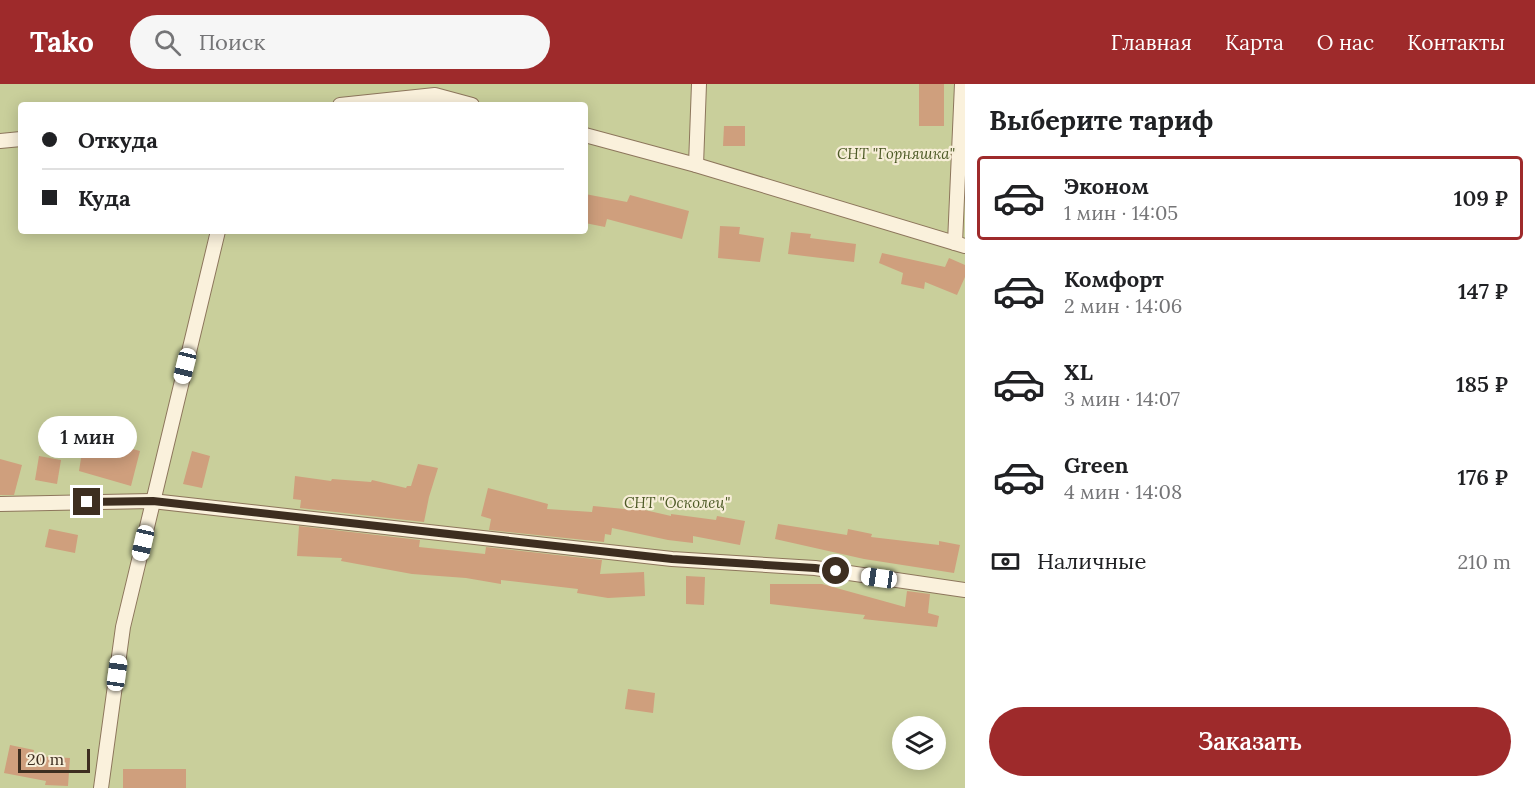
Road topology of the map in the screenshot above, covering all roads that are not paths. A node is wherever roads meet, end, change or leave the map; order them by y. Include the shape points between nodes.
1 (699, 84) edge
2 (962, 84) edge
3 (436, 90) edge
4 (359, 102) edge
5 (465, 102) edge
6 (588, 136) edge
7 (18, 139) edge
8 (0, 141) edge
9 (696, 165) junction
10 (217, 234) edge
11 (960, 244) edge
12 (153, 501) junction
13 (0, 504) edge
14 (965, 590) edge
15 (101, 788) edge

1 - 9 lane
2 - 11 lane
3 - 4 lane
3 - 5 lane
6 - 9 lane
7 - 8 lane
9 - 11 lane
10 - 12 lane
12 - 13 lane
12 - 14 lane via 672,559 815,568
12 - 15 lane via 123,627

